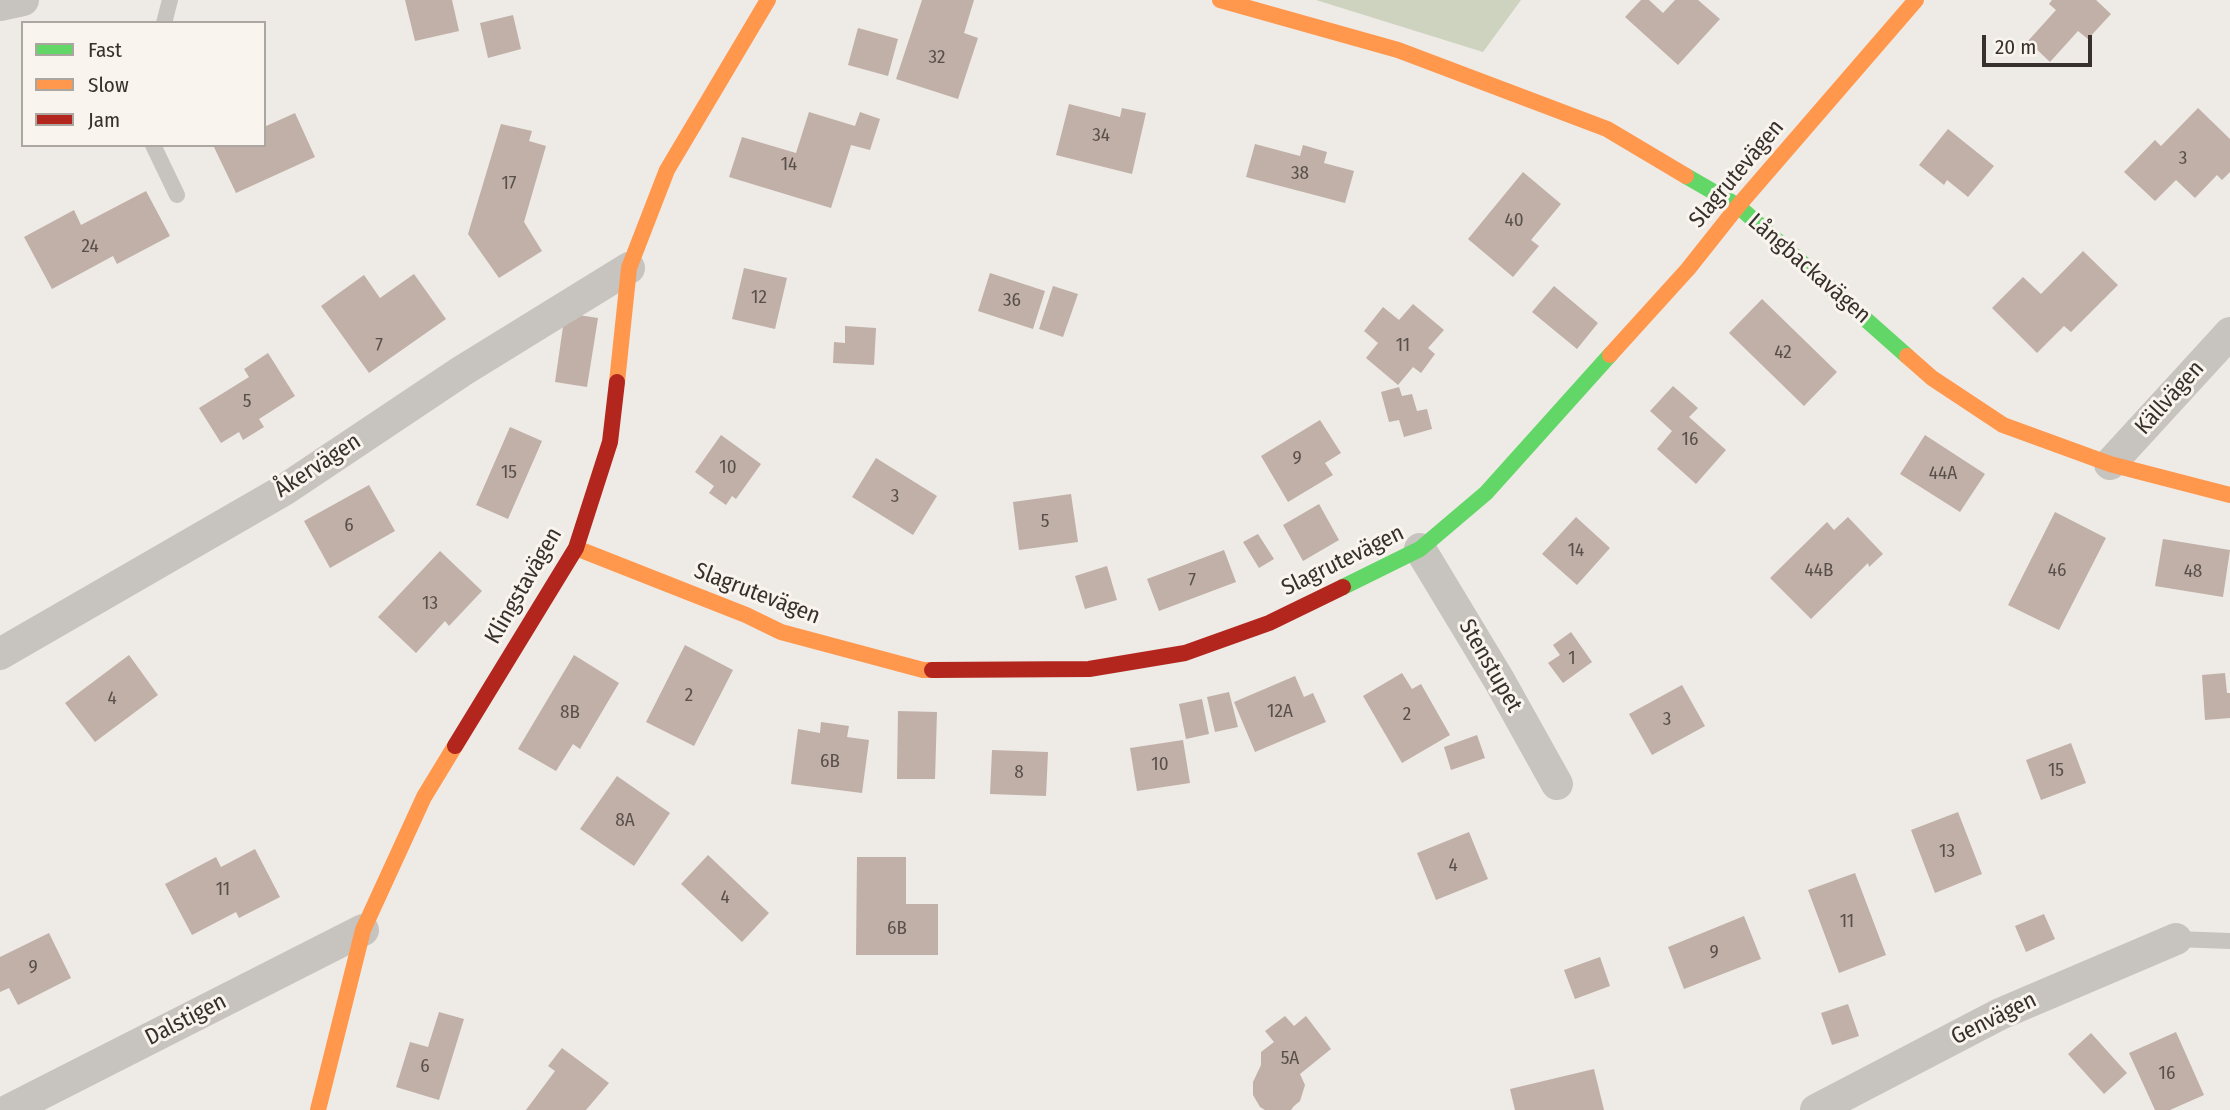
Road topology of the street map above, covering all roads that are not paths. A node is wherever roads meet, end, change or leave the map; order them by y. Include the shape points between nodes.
1 (23, 0) edge
2 (170, 0) edge
3 (768, 0) edge
4 (1220, 0) edge
5 (1916, 0) edge
6 (0, 5) edge
7 (165, 21) edge
8 (154, 147) edge
9 (177, 195) dead end
10 (1738, 206) junction
11 (629, 268) junction
12 (2230, 332) edge
13 (2110, 464) junction
14 (2230, 495) edge
15 (576, 548) junction
16 (1420, 549) junction
17 (0, 654) edge
18 (1557, 784) dead end
19 (363, 930) junction
20 (2176, 939) joint
21 (2230, 941) edge
22 (9, 1110) edge
23 (318, 1110) edge
24 (1816, 1110) edge

1 - 6 street
2 - 7 lane
3 - 11 street, Klingstavägen via 667,170
4 - 10 street, Långbackavägen via 1398,50 1607,129
5 - 10 street, Slagrutevägen
8 - 9 lane
10 - 13 street, Långbackavägen via 1932,378 2003,425
10 - 16 street, Slagrutevägen via 1688,269 1486,493
11 - 15 street, Klingstavägen via 610,442
11 - 17 street, Åkervägen via 462,371 284,490
12 - 13 street, Källvägen
13 - 14 street, Långbackavägen
15 - 16 street, Slagrutevägen via 781,632 923,670 1089,669 1185,653 1269,623
15 - 19 street, Klingstavägen via 424,797
16 - 18 street, Stenstupet
19 - 22 street, Dalstigen
19 - 23 street, Klingstavägen
20 - 21 lane
20 - 24 street, Genvägen via 2000,1014

